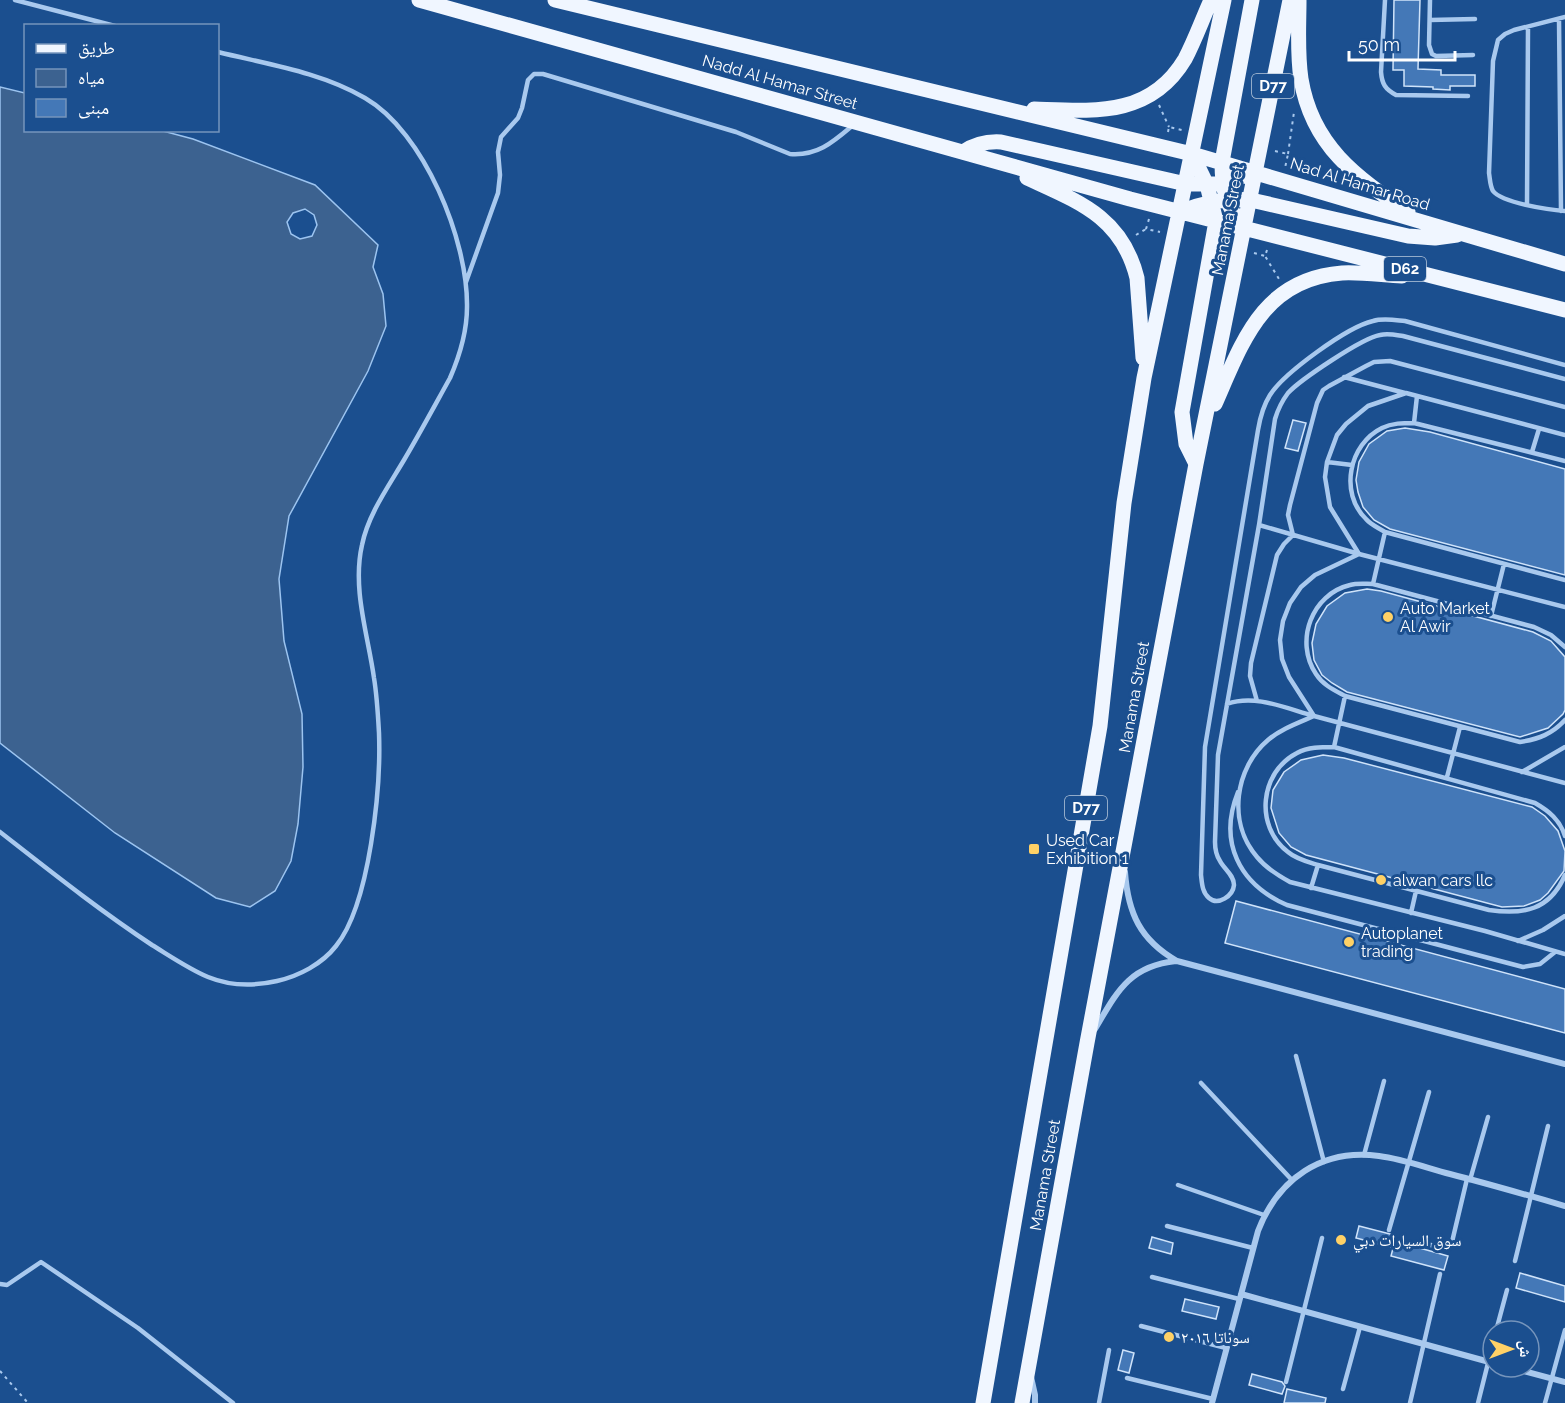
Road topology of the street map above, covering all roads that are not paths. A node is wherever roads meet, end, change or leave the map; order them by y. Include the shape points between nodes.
1 (15, 0) edge
2 (419, 0) edge
3 (555, 0) edge
4 (1211, 0) edge
5 (1224, 0) edge
6 (1252, 0) edge
7 (1290, 0) edge
8 (1299, 0) edge
9 (1385, 0) edge
10 (1430, 0) edge
11 (1562, 18) edge
12 (1430, 20) junction
13 (1475, 20) dead end
14 (108, 24) edge
15 (1528, 27) junction
16 (219, 51) edge
17 (1473, 55) dead end
18 (1468, 96) dead end
19 (998, 107) junction
20 (856, 122) junction
21 (1143, 142) joint
22 (963, 152) junction
23 (1192, 154) junction
24 (986, 159) junction
25 (1222, 162) junction
26 (1255, 172) junction
27 (1186, 184) junction
28 (1217, 192) junction
29 (1251, 200) junction
30 (1527, 204) junction
31 (1563, 211) edge
32 (1180, 212) junction
33 (1216, 221) junction
34 (1420, 221) junction
35 (1245, 228) junction
36 (1463, 234) junction
37 (1565, 264) edge
38 (1437, 277) junction
39 (465, 283) junction
40 (1565, 310) edge
41 (1565, 365) edge
42 (1144, 378) junction
43 (1344, 378) junction
44 (1565, 380) edge
45 (1406, 393) junction
46 (1417, 396) junction
47 (1565, 407) edge
48 (1414, 423) junction
49 (1539, 429) junction
50 (1202, 432) junction
51 (1565, 435) edge
52 (1532, 452) junction
53 (1565, 460) edge
54 (1327, 462) junction
55 (1196, 464) junction
56 (1352, 465) junction
57 (1259, 525) junction
58 (1385, 532) junction
59 (1293, 535) junction
60 (1359, 554) junction
61 (1379, 559) junction
62 (1504, 564) junction
63 (1565, 580) edge
64 (1373, 584) junction
65 (1497, 590) junction
66 (1565, 607) edge
67 (1491, 616) junction
68 (1565, 647) edge
69 (1345, 696) junction
70 (1257, 700) junction
71 (1227, 704) junction
72 (1314, 716) junction
73 (1565, 720) edge
74 (1339, 722) junction
75 (1460, 727) junction
76 (1334, 747) junction
77 (1565, 747) edge
78 (1453, 753) junction
79 (1522, 772) junction
80 (1447, 777) junction
81 (1563, 782) edge
82 (1239, 789) junction
83 (1565, 789) edge
84 (0, 832) edge
85 (1565, 836) edge
86 (1124, 851) junction
87 (1318, 865) junction
88 (1565, 875) edge
89 (1311, 888) junction
90 (1416, 891) junction
91 (1411, 913) junction
92 (1565, 916) edge
93 (1518, 941) junction
94 (1555, 952) junction
95 (1565, 954) edge
96 (1177, 961) junction
97 (1087, 1043) junction
98 (1296, 1056) dead end
99 (1565, 1064) edge
100 (1384, 1081) dead end
101 (1201, 1083) dead end
102 (1429, 1092) dead end
103 (1488, 1117) dead end
104 (1548, 1126) dead end
105 (1364, 1155) junction
106 (1324, 1162) junction
107 (1408, 1162) junction
108 (1291, 1179) junction
109 (1469, 1179) junction
110 (1178, 1185) dead end
111 (1531, 1196) junction
112 (1565, 1206) edge
113 (1264, 1215) junction
114 (1167, 1226) dead end
115 (1389, 1230) dead end
116 (1322, 1238) dead end
117 (1424, 1244) dead end
118 (1253, 1248) junction
119 (1515, 1261) dead end
120 (1440, 1274) dead end
121 (1152, 1276) dead end
122 (0, 1284) edge
123 (1506, 1290) dead end
124 (1240, 1296) junction
125 (1304, 1311) junction
126 (1499, 1319) edge
127 (1141, 1326) dead end
128 (1360, 1327) junction
129 (1565, 1330) edge
130 (1423, 1344) junction
131 (1226, 1348) junction
132 (1109, 1350) dead end
133 (1481, 1359) edge
134 (1029, 1371) junction
135 (1541, 1376) edge
136 (1127, 1378) dead end
137 (1486, 1379) edge
138 (1552, 1379) junction
139 (1286, 1382) dead end
140 (1565, 1382) edge
141 (1343, 1389) dead end
142 (1212, 1401) edge
143 (232, 1403) edge
144 (983, 1403) edge
145 (1022, 1403) edge
146 (1035, 1403) edge
147 (1099, 1403) edge
148 (1410, 1403) edge
149 (1478, 1403) edge
150 (1545, 1403) edge

1 - 14 lane
2 - 20 main road, Nadd Al Hamar Street
3 - 19 main road, Nadd Al Hamar Street
4 - 19 main road via 1183,61 1153,93 1104,110
5 - 23 main road, Manama Street / D77
6 - 25 main road
7 - 26 main road, Manama Street / D77
8 - 34 main road via 1300,70 1305,96 1325,141 1344,165
9 - 18 lane via 1381,72 1387,90 1396,95
10 - 12 lane
11 - 15 lane
11 - 31 lane
12 - 13 lane
12 - 17 lane via 1432,54
15 - 30 lane
15 - 30 lane via 1505,34 1495,49 1489,173 1497,195
16 - 39 lane via 339,85 390,116 426,164 459,252
19 - 21 main road, Nadd Al Hamar Street
20 - 22 main road, Nadd Al Hamar Street
20 - 39 lane via 819,151 790,154 736,132 534,74 528,80 518,118 501,137 498,194
21 - 23 main road, Nad Al Hamar Road
22 - 24 main road, Nadd Al Hamar Street
22 - 27 main road via 981,143 1001,142
23 - 25 main road, Nad Al Hamar Road
23 - 27 main road, Manama Street / D77
23 - 28 main road
24 - 32 main road, Nadd Al Hamar Street / D62
24 - 42 main road via 1093,210 1119,236 1137,278
25 - 26 main road, Nad Al Hamar Road
25 - 28 main road
26 - 28 main road
26 - 29 main road, Manama Street / D77
26 - 34 main road, Nad Al Hamar Road
27 - 28 main road
27 - 32 main road, Manama Street / D77
28 - 29 main road
28 - 32 main road
28 - 33 main road
28 - 35 main road
29 - 35 main road, Manama Street / D77
29 - 36 main road via 1408,236 1436,238
30 - 31 lane
32 - 33 main road, D62
32 - 42 main road, Manama Street / D77
33 - 35 main road, D62
33 - 55 main road via 1182,412 1186,444
34 - 36 main road, Nad Al Hamar Road
35 - 38 main road, D62
35 - 50 main road, Manama Street / D77
36 - 37 main road, Nad Al Hamar Road
38 - 40 main road, D62
38 - 50 main road via 1342,273 1313,279 1286,291 1263,310 1246,335
39 - 84 lane via 465,332 450,378 372,517 362,544 358,572 375,681 377,790 359,898 336,947 291,978 236,985 210,978 104,913
41 - 71 lane via 1405,321 1374,320 1347,332 1292,372 1268,397 1261,413 1205,747 1200,875 1212,900 1227,898 1234,885 1216,852 1215,842 1218,755
42 - 144 main road, Manama Street / D77 via 1124,503 1100,726
43 - 45 lane
43 - 47 lane via 1374,362 1390,361
43 - 59 lane via 1323,390 1317,403 1288,515
44 - 57 lane via 1403,336 1368,338 1300,383 1280,405
45 - 46 lane
45 - 54 lane via 1356,414 1337,435
46 - 48 lane
46 - 49 lane
48 - 52 lane
48 - 56 lane via 1398,423 1368,437
49 - 51 lane
49 - 52 lane
50 - 55 main road, Manama Street / D77
52 - 53 lane
54 - 56 lane
54 - 60 lane via 1330,507
55 - 86 main road, Manama Street / D77
56 - 58 lane via 1350,480 1357,508 1366,520
57 - 59 lane
57 - 71 lane
58 - 61 lane
58 - 62 lane
59 - 60 lane
59 - 70 lane via 1277,555 1251,663 1250,676
60 - 61 lane
60 - 72 lane via 1315,575 1300,587 1283,621 1282,659
61 - 64 lane
61 - 65 lane
62 - 63 lane
62 - 65 lane
64 - 67 lane
64 - 69 lane via 1350,585 1335,591 1322,600 1307,628 1309,660 1316,674
65 - 66 lane
65 - 67 lane
67 - 68 lane via 1534,627
69 - 74 lane
69 - 75 lane
70 - 71 lane
70 - 72 lane
72 - 74 lane
72 - 82 lane via 1269,739 1254,754
73 - 75 lane via 1538,739 1520,742
74 - 76 lane
74 - 78 lane
75 - 78 lane
76 - 80 lane
76 - 87 lane via 1298,752 1273,775 1267,791 1265,808 1276,840 1287,852
77 - 79 lane
78 - 79 lane
78 - 80 lane
79 - 81 lane
80 - 85 lane via 1535,803 1547,810
81 - 83 lane
82 - 89 lane via 1244,837 1256,856 1271,871
82 - 94 lane via 1230,823 1234,850 1245,874 1271,898 1287,906 1523,967 1540,964
86 - 96 street via 1127,890 1137,922 1150,940
86 - 97 main road, Manama Street / D77
87 - 89 lane
87 - 90 lane
88 - 90 lane via 1553,895 1542,904 1516,913
89 - 91 lane
90 - 91 lane
91 - 93 lane
92 - 93 lane
93 - 94 lane
94 - 95 lane
96 - 97 street via 1153,965 1124,984
96 - 99 street
97 - 134 main road, Manama Street / D77
98 - 106 lane
100 - 105 lane
101 - 108 lane
102 - 107 lane
103 - 109 lane
104 - 111 lane
105 - 106 street
105 - 107 street
106 - 108 street
107 - 109 street
107 - 115 lane
108 - 113 street
109 - 111 street
109 - 117 lane via 1452,1242 1447,1247
110 - 113 lane
111 - 112 street
111 - 119 lane
113 - 118 street
114 - 118 lane
116 - 125 lane
118 - 124 street
120 - 130 lane
121 - 124 lane
122 - 143 lane via 7,1285 41,1262 138,1328
123 - 126 lane
124 - 125 street
124 - 131 street
125 - 128 street
125 - 139 lane
127 - 131 lane
128 - 130 street
128 - 141 lane
129 - 138 lane
130 - 133 street
130 - 148 lane
131 - 142 street
132 - 147 lane
134 - 145 main road, Manama Street / D77
134 - 146 street
135 - 138 street
136 - 142 lane
137 - 149 lane
138 - 140 street
138 - 150 lane

